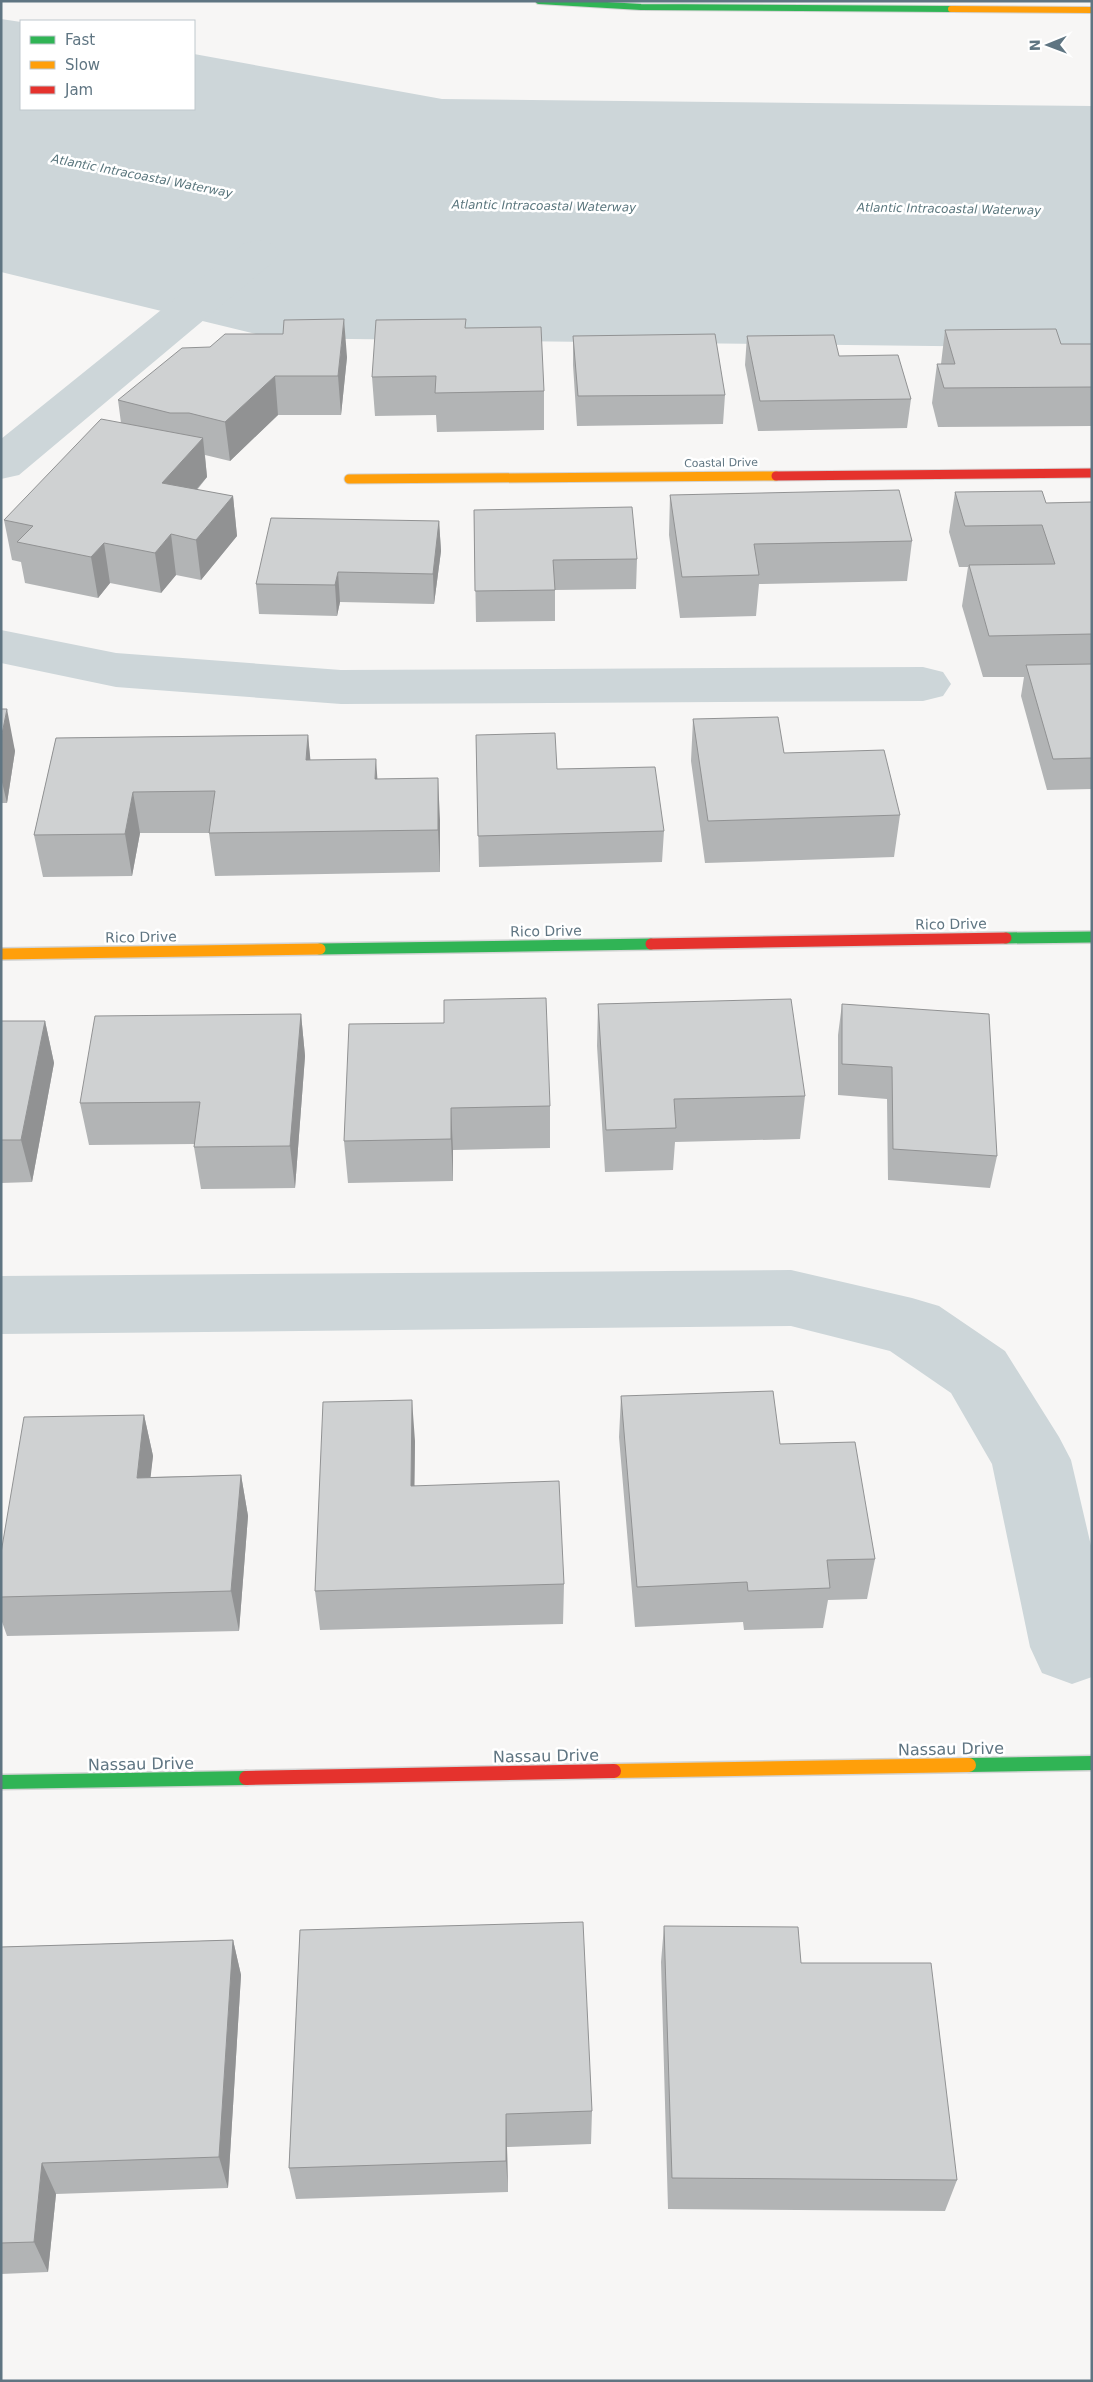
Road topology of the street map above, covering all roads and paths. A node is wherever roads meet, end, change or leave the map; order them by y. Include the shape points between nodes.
1 (539, 1) edge
2 (1092, 10) edge
3 (1092, 473) edge
4 (350, 480) dead end
5 (1092, 937) edge
6 (1, 954) edge
7 (1092, 1763) edge
8 (1, 1782) edge

1 - 2 street via 641,6
3 - 4 street, Coastal Drive
5 - 6 street, Rico Drive
7 - 8 street, Nassau Drive

